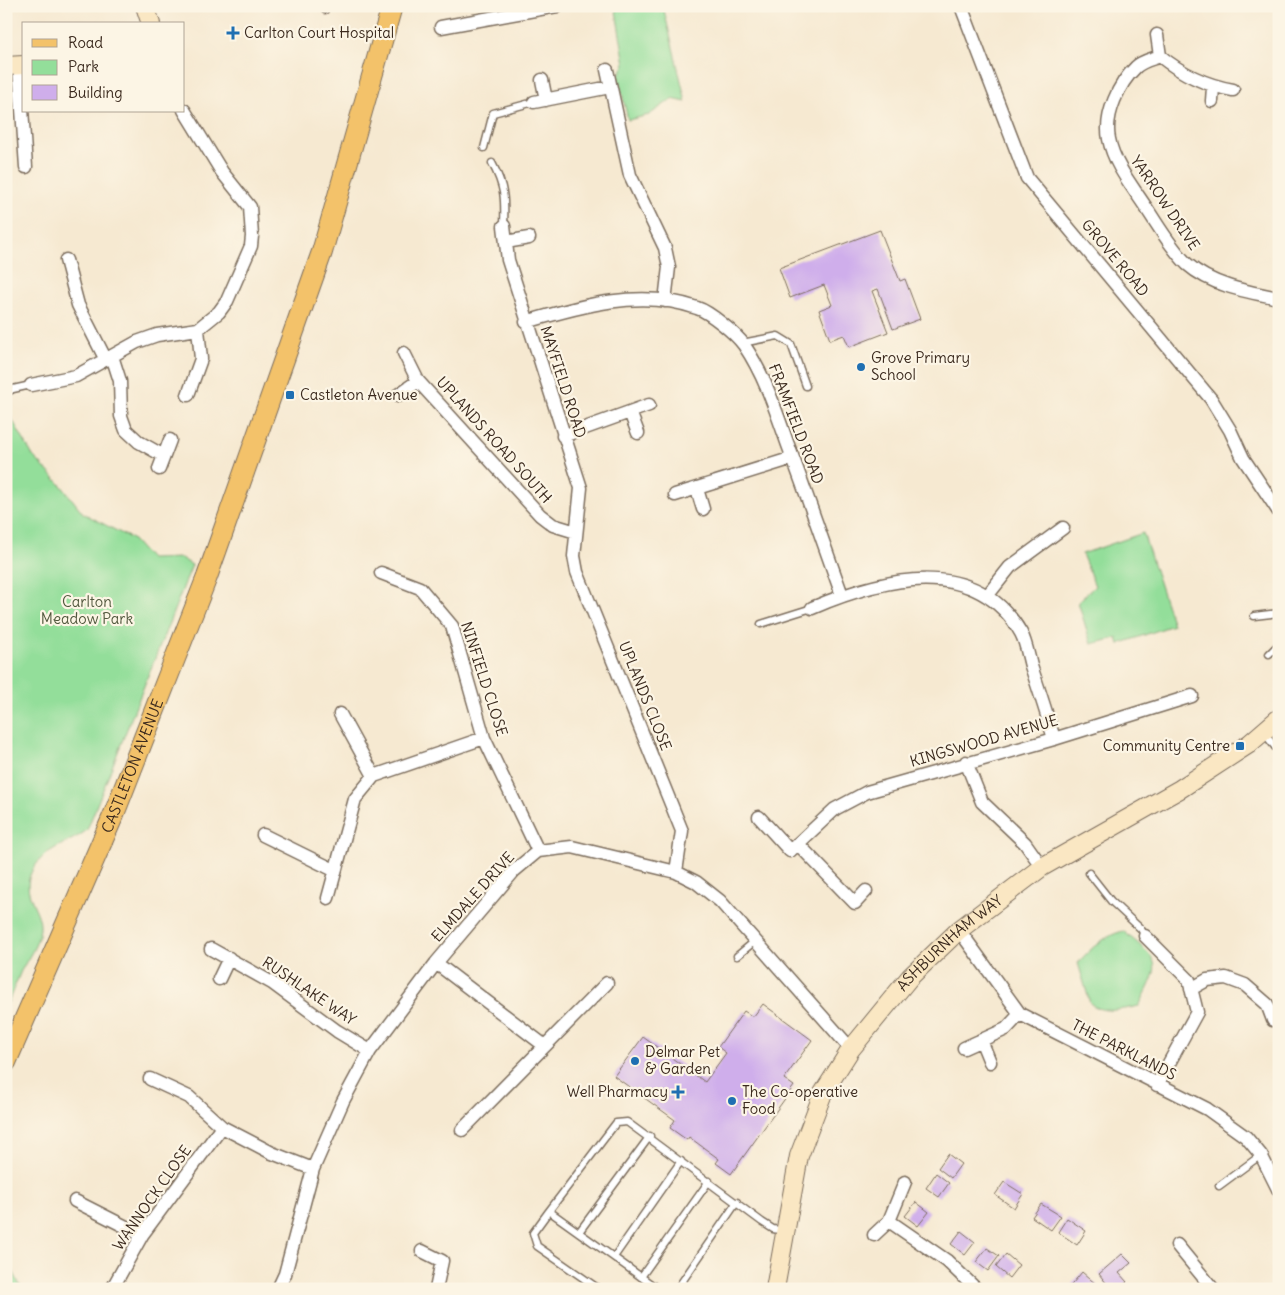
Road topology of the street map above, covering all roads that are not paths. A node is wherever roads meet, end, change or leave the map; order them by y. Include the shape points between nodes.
1 (145, 6) edge
2 (392, 6) edge
3 (557, 6) edge
4 (961, 6) edge
5 (150, 22) edge
6 (441, 26) dead end
7 (1157, 35) dead end
8 (1160, 56) junction
9 (16, 65) edge
10 (607, 70) dead end
11 (542, 80) dead end
12 (610, 87) junction
13 (1213, 87) junction
14 (1233, 90) dead end
15 (540, 101) junction
16 (1212, 102) dead end
17 (185, 112) edge
18 (484, 148) dead end
19 (492, 164) dead end
20 (26, 167) dead end
21 (504, 226) joint
22 (529, 238) dead end
23 (506, 242) junction
24 (66, 260) dead end
25 (1279, 298) edge
26 (665, 301) junction
27 (526, 322) junction
28 (198, 329) junction
29 (742, 343) junction
30 (404, 352) dead end
31 (109, 358) junction
32 (418, 381) junction
33 (31, 385) joint
34 (806, 386) dead end
35 (6, 393) edge
36 (188, 395) dead end
37 (398, 395) dead end
38 (649, 405) dead end
39 (630, 412) junction
40 (638, 433) dead end
41 (563, 436) junction
42 (170, 440) dead end
43 (164, 456) junction
44 (793, 458) junction
45 (159, 469) dead end
46 (697, 489) junction
47 (676, 495) dead end
48 (703, 509) dead end
49 (1279, 512) edge
50 (1063, 528) dead end
51 (576, 532) junction
52 (381, 573) dead end
53 (842, 595) junction
54 (986, 596) junction
55 (812, 608) joint
56 (1278, 615) edge
57 (1254, 616) dead end
58 (761, 624) dead end
59 (1279, 644) edge
60 (1269, 654) dead end
61 (1192, 696) dead end
62 (340, 714) dead end
63 (1279, 718) edge
64 (1263, 732) junction
65 (484, 738) junction
66 (1054, 739) junction
67 (1279, 752) edge
68 (966, 762) junction
69 (374, 776) junction
70 (759, 817) dead end
71 (263, 835) dead end
72 (798, 844) junction
73 (538, 851) junction
74 (1042, 867) junction
75 (334, 870) junction
76 (676, 872) junction
77 (1089, 873) dead end
78 (866, 891) dead end
79 (328, 898) dead end
80 (959, 930) junction
81 (1145, 936) joint
82 (755, 941) junction
83 (211, 949) dead end
84 (737, 956) dead end
85 (229, 958) junction
86 (436, 963) junction
87 (219, 979) dead end
88 (606, 983) dead end
89 (1191, 989) junction
90 (1020, 1014) junction
91 (1279, 1021) edge
92 (981, 1040) junction
93 (545, 1046) junction
94 (964, 1048) dead end
95 (851, 1049) junction
96 (370, 1051) junction
97 (6, 1062) edge
98 (990, 1062) dead end
99 (150, 1079) dead end
100 (1157, 1085) junction
101 (222, 1127) junction
102 (462, 1130) dead end
103 (650, 1136) junction
104 (1260, 1155) junction
105 (681, 1161) junction
106 (313, 1169) junction
107 (708, 1181) junction
108 (904, 1182) dead end
109 (1220, 1186) dead end
110 (1279, 1191) edge
111 (76, 1201) dead end
112 (737, 1202) junction
113 (549, 1211) junction
114 (888, 1221) junction
115 (786, 1231) junction
116 (579, 1232) junction
117 (874, 1235) dead end
118 (142, 1236) junction
119 (1176, 1245) dead end
120 (422, 1251) dead end
121 (614, 1257) junction
122 (641, 1276) junction
123 (112, 1289) edge
124 (278, 1289) edge
125 (436, 1289) edge
126 (599, 1289) edge
127 (658, 1289) edge
128 (677, 1289) edge
129 (776, 1289) edge
130 (976, 1289) edge
131 (1213, 1289) edge

1 - 5 street
2 - 97 main road, CASTLETON AVENUE via 322,252 207,578 118,805
3 - 6 street
4 - 49 street, GROVE ROAD via 1027,178 1211,399 1243,458
7 - 8 street
8 - 13 street via 1178,70
8 - 25 street, YARROW DRIVE via 1137,65 1120,88 1110,114 1108,138 1118,164 1170,245 1188,265 1217,282 1245,292
9 - 20 street
10 - 12 street
11 - 15 street
12 - 15 street
12 - 26 street via 630,175 665,248 669,268
13 - 14 street
13 - 16 street
15 - 18 lane via 493,113
17 - 28 street via 222,172 250,207 252,236 251,246 227,301
19 - 21 lane via 503,185
21 - 23 street, MAYFIELD ROAD
22 - 23 street
23 - 27 street, MAYFIELD ROAD
24 - 31 street via 78,305
26 - 27 street, FRAMFIELD ROAD via 607,300
26 - 29 street, FRAMFIELD ROAD via 698,308
27 - 41 street, MAYFIELD ROAD
28 - 31 street via 156,335
28 - 36 street via 200,358
29 - 34 lane via 778,336 791,344
29 - 44 street, FRAMFIELD ROAD via 758,369
30 - 32 street, UPLANDS ROAD SOUTH
31 - 33 street via 76,376
31 - 43 street via 120,381 121,416 126,430 139,442
32 - 37 street, UPLANDS ROAD SOUTH
32 - 51 street, UPLANDS ROAD SOUTH via 540,515 553,525
33 - 35 lane via 13,388
38 - 39 street
39 - 40 street
39 - 41 street
41 - 51 street, MAYFIELD ROAD via 582,488
42 - 43 street
43 - 45 street
44 - 46 street
44 - 53 street, FRAMFIELD ROAD
46 - 47 street
46 - 48 street
50 - 54 street via 1010,567
51 - 76 street, UPLANDS CLOSE via 574,556 577,572 682,831
52 - 65 street, NINFIELD CLOSE via 420,588 452,626
53 - 54 street via 912,578 966,585
53 - 55 street
54 - 66 street via 1006,614 1021,634
55 - 58 lane
56 - 57 lane
59 - 60 lane
61 - 66 street, KINGSWOOD AVENUE
62 - 69 street
63 - 64 street, ASHBURNHAM WAY
64 - 67 lane
64 - 74 street, ASHBURNHAM WAY via 1180,789
65 - 69 street
65 - 73 street, NINFIELD CLOSE
66 - 68 street, KINGSWOOD AVENUE
68 - 72 street, KINGSWOOD AVENUE via 867,792 835,809
68 - 74 street via 982,802 1025,843
69 - 75 street via 355,798
70 - 72 street via 790,851
71 - 75 street
72 - 78 street via 855,903
73 - 76 street, ELMDALE DRIVE via 572,847
73 - 86 street, ELMDALE DRIVE via 514,871
74 - 80 street, ASHBURNHAM WAY
75 - 79 street
76 - 82 street, ELMDALE DRIVE via 696,882 720,902
77 - 81 lane
80 - 90 street, THE PARKLANDS
80 - 95 street, ASHBURNHAM WAY via 910,977
81 - 89 street via 1189,980
82 - 84 lane
82 - 95 street, ELMDALE DRIVE
83 - 85 street, RUSHLAKE WAY
85 - 87 street
85 - 96 street, RUSHLAKE WAY via 272,983 337,1032
86 - 93 street
86 - 96 street, ELMDALE DRIVE
88 - 93 street
89 - 91 street via 1207,980 1226,978 1245,985 1267,1004 1272,1020
89 - 100 street via 1196,1012
90 - 92 street via 1006,1029
90 - 100 street, THE PARKLANDS
92 - 94 street
92 - 98 street
93 - 102 street
95 - 115 street, ASHBURNHAM WAY via 823,1094 799,1156
96 - 106 street, ELMDALE DRIVE via 343,1101
99 - 101 street via 189,1097
100 - 104 street, THE PARKLANDS via 1207,1109 1246,1137
101 - 106 street via 272,1153
101 - 118 street, WANNOCK CLOSE
103 - 105 lane
103 - 113 lane via 627,1122 616,1123
103 - 116 lane
104 - 109 lane
104 - 110 street, THE PARKLANDS
105 - 107 lane
105 - 121 lane
106 - 124 street, ELMDALE DRIVE via 285,1274
107 - 112 lane
107 - 122 lane
108 - 114 street
111 - 118 street
112 - 115 lane via 762,1222
112 - 128 lane
113 - 116 lane
113 - 126 lane via 533,1233 537,1246
114 - 117 street
114 - 130 street via 947,1261
115 - 129 street, ASHBURNHAM WAY
116 - 121 lane
118 - 123 street, WANNOCK CLOSE
119 - 131 street
120 - 125 street via 442,1261
121 - 122 lane
122 - 127 lane

